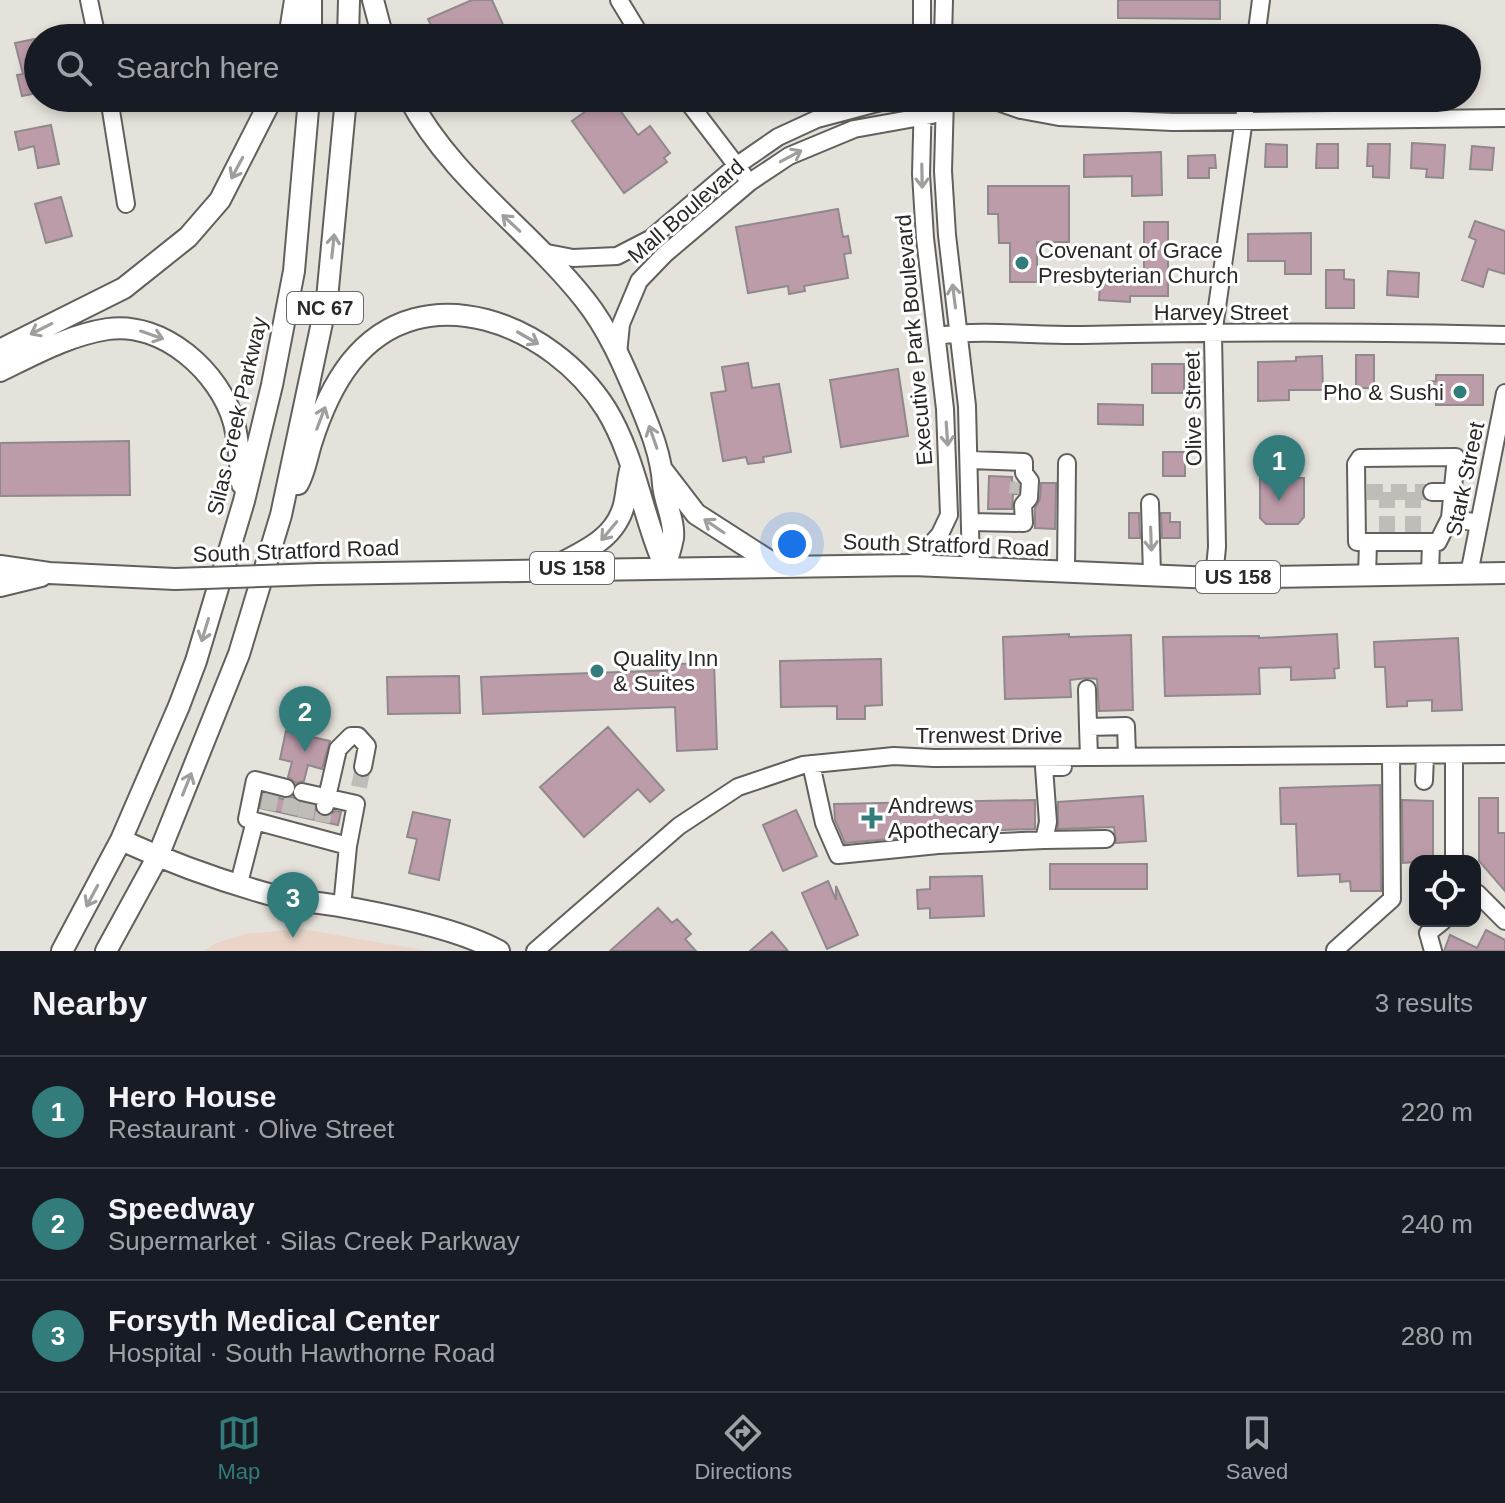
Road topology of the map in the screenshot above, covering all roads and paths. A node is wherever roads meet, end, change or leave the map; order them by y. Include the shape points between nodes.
1 (89, 0) edge
2 (295, 0) edge
3 (311, 0) edge
4 (349, 0) edge
5 (373, 0) edge
6 (619, 0) edge
7 (922, 0) edge
8 (944, 0) edge
9 (1261, 0) edge
10 (922, 20) junction
11 (94, 24) edge
12 (291, 24) edge
13 (311, 24) edge
14 (348, 24) edge
15 (379, 24) edge
16 (634, 24) edge
17 (922, 24) edge
18 (930, 24) edge
19 (943, 24) edge
20 (1258, 24) edge
21 (111, 112) edge
22 (265, 112) edge
23 (308, 112) edge
24 (345, 112) edge
25 (418, 112) edge
26 (696, 112) edge
27 (844, 112) edge
28 (908, 112) edge
29 (924, 112) edge
30 (936, 112) edge
31 (946, 112) edge
32 (1032, 112) edge
33 (1245, 112) edge
34 (946, 116) junction
35 (825, 117) junction
36 (1505, 118) edge
37 (1244, 122) junction
38 (829, 139) junction
39 (736, 166) junction
40 (750, 182) junction
41 (126, 204) dead end
42 (542, 252) junction
43 (959, 333) junction
44 (1213, 335) junction
45 (1505, 335) edge
46 (937, 336) junction
47 (0, 350) edge
48 (618, 354) junction
49 (0, 371) edge
50 (1505, 393) edge
51 (970, 460) junction
52 (1067, 463) dead end
53 (631, 467) junction
54 (663, 471) junction
55 (1432, 492) tunnel mouth
56 (1453, 492) junction
57 (244, 501) junction
58 (1150, 503) dead end
59 (281, 515) junction
60 (1450, 518) junction
61 (970, 522) junction
62 (1478, 523) junction
63 (1368, 542) junction
64 (1431, 542) junction
65 (913, 565) junction
66 (0, 566) edge
67 (777, 566) junction
68 (665, 567) junction
69 (551, 569) junction
70 (971, 569) junction
71 (1066, 572) junction
72 (49, 573) junction
73 (1505, 573) edge
74 (1469, 574) junction
75 (1152, 575) junction
76 (1430, 575) junction
77 (1367, 576) junction
78 (1214, 578) junction
79 (0, 586) edge
80 (1087, 689) dead end
81 (1088, 727) junction
82 (1505, 754) edge
83 (1391, 755) junction
84 (1425, 755) junction
85 (1454, 755) junction
86 (1127, 756) junction
87 (1044, 762) junction
88 (1095, 762) junction
89 (811, 764) junction
90 (363, 767) tunnel mouth
91 (1424, 781) dead end
92 (295, 810) junction
93 (1106, 839) dead end
94 (121, 840) junction
95 (1044, 840) junction
96 (348, 846) junction
97 (1454, 855) edge
98 (158, 856) junction
99 (239, 883) junction
100 (1481, 899) edge
101 (342, 907) junction
102 (1505, 921) edge
103 (1436, 927) edge
104 (1335, 950) edge
105 (62, 951) edge
106 (106, 951) edge
107 (499, 951) edge
108 (535, 951) edge
109 (1433, 951) edge

1 - 11 street
2 - 12 main road
3 - 13 main road
4 - 14 main road
5 - 15 main road
6 - 16 street
7 - 10 street
8 - 19 street
9 - 20 street
10 - 17 street
10 - 18 street
21 - 41 street
22 -> 47 main road via 220,200 188,237 124,288
23 - 57 main road, Silas Creek Parkway / NC 67 via 294,271
59 -> 24 main road, NC 67 via 327,299
42 -> 25 main road via 461,171
26 - 39 street
27 - 35 street, Mall Boulevard
28 - 38 street, Mall Boulevard
29 -> 46 street, Executive Park Boulevard via 921,174
30 - 34 street, Mall Boulevard
31 - 34 street, Executive Park Boulevard
32 - 37 street
33 - 37 street, Olive Street
43 -> 34 street, Executive Park Boulevard via 943,184
35 - 38 street
35 - 39 street, Mall Boulevard via 778,137
36 - 37 street
37 - 44 street, Olive Street
40 -> 38 street, Mall Boulevard via 789,156
39 - 40 street
39 - 42 street, Mall Boulevard via 650,239 617,256 573,258
40 - 48 street, Mall Boulevard via 639,281 621,324
42 - 48 main road via 586,301
43 - 44 street, Harvey Street
43 - 46 street, Harvey Street
43 - 51 street, Executive Park Boulevard
44 - 45 street, Harvey Street
44 - 78 street, Olive Street
46 -> 65 street, Executive Park Boulevard via 949,515
54 -> 48 main road
49 -> 57 main road via 84,333 111,328 158,334 209,376 224,397 234,423
50 - 62 street, Stark Street
51 - 61 street, Executive Park Boulevard
51 - 61 street via 1024,462 1024,523
52 - 71 street
59 -> 53 main road via 303,476 329,398 352,361 394,327 440,315 501,324 552,352 605,408
53 - 68 main road
53 -> 69 main road via 623,507 612,529
67 -> 54 main road via 696,514
54 - 68 main road via 673,535
55 - 56 street
56 - 60 street
56 - 63 street via 1456,457 1360,458 1357,542
57 -> 94 main road, Silas Creek Parkway / NC 67 via 196,661
58 -> 75 street
98 -> 59 main road, NC 67 via 239,654
60 - 62 street
60 - 64 street via 1438,542
61 - 70 street, Executive Park Boulevard
62 - 74 street, Stark Street
63 - 64 street via 1387,537
63 - 77 street
64 - 76 street
65 - 67 main road, South Stratford Road / US 158
65 - 70 main road, South Stratford Road / US 158
66 - 72 main road, South Stratford Road / US 158
67 - 68 main road, South Stratford Road / US 158
68 - 69 main road, South Stratford Road / US 158
69 - 72 main road, South Stratford Road / US 158, bridge via 175,579
70 - 71 main road, South Stratford Road / US 158
71 - 75 main road, South Stratford Road / US 158
72 - 79 main road, South Stratford Road / US 158
73 - 74 main road, South Stratford Road / US 158
74 - 76 main road, South Stratford Road / US 158
75 - 78 main road, South Stratford Road / US 158
76 - 77 main road, South Stratford Road / US 158
77 - 78 main road, South Stratford Road / US 158
80 - 81 street
81 - 86 street via 1126,726
81 - 88 street
82 - 85 street, Trenwest Drive
83 - 84 street, Trenwest Drive
83 - 86 street, Trenwest Drive
83 - 104 street via 1392,899
84 - 85 street, Trenwest Drive
84 - 91 street
85 - 97 street
86 - 88 street, Trenwest Drive
87 - 88 street, Trenwest Drive
87 - 89 street, Trenwest Drive via 894,756
87 - 95 street
89 - 95 street via 824,823 838,855
89 - 108 street, Trenwest Drive via 738,787 679,826
90 - 92 street via 367,746 351,736
92 - 96 street
92 - 96 street via 358,796
92 - 99 street
93 - 95 street
94 - 98 main road
94 -> 105 main road, Silas Creek Parkway / NC 67
96 - 101 street
98 - 99 main road
98 - 106 main road, NC 67
99 - 101 main road
100 - 102 street
101 - 107 main road via 455,934
103 - 109 street via 1428,933

